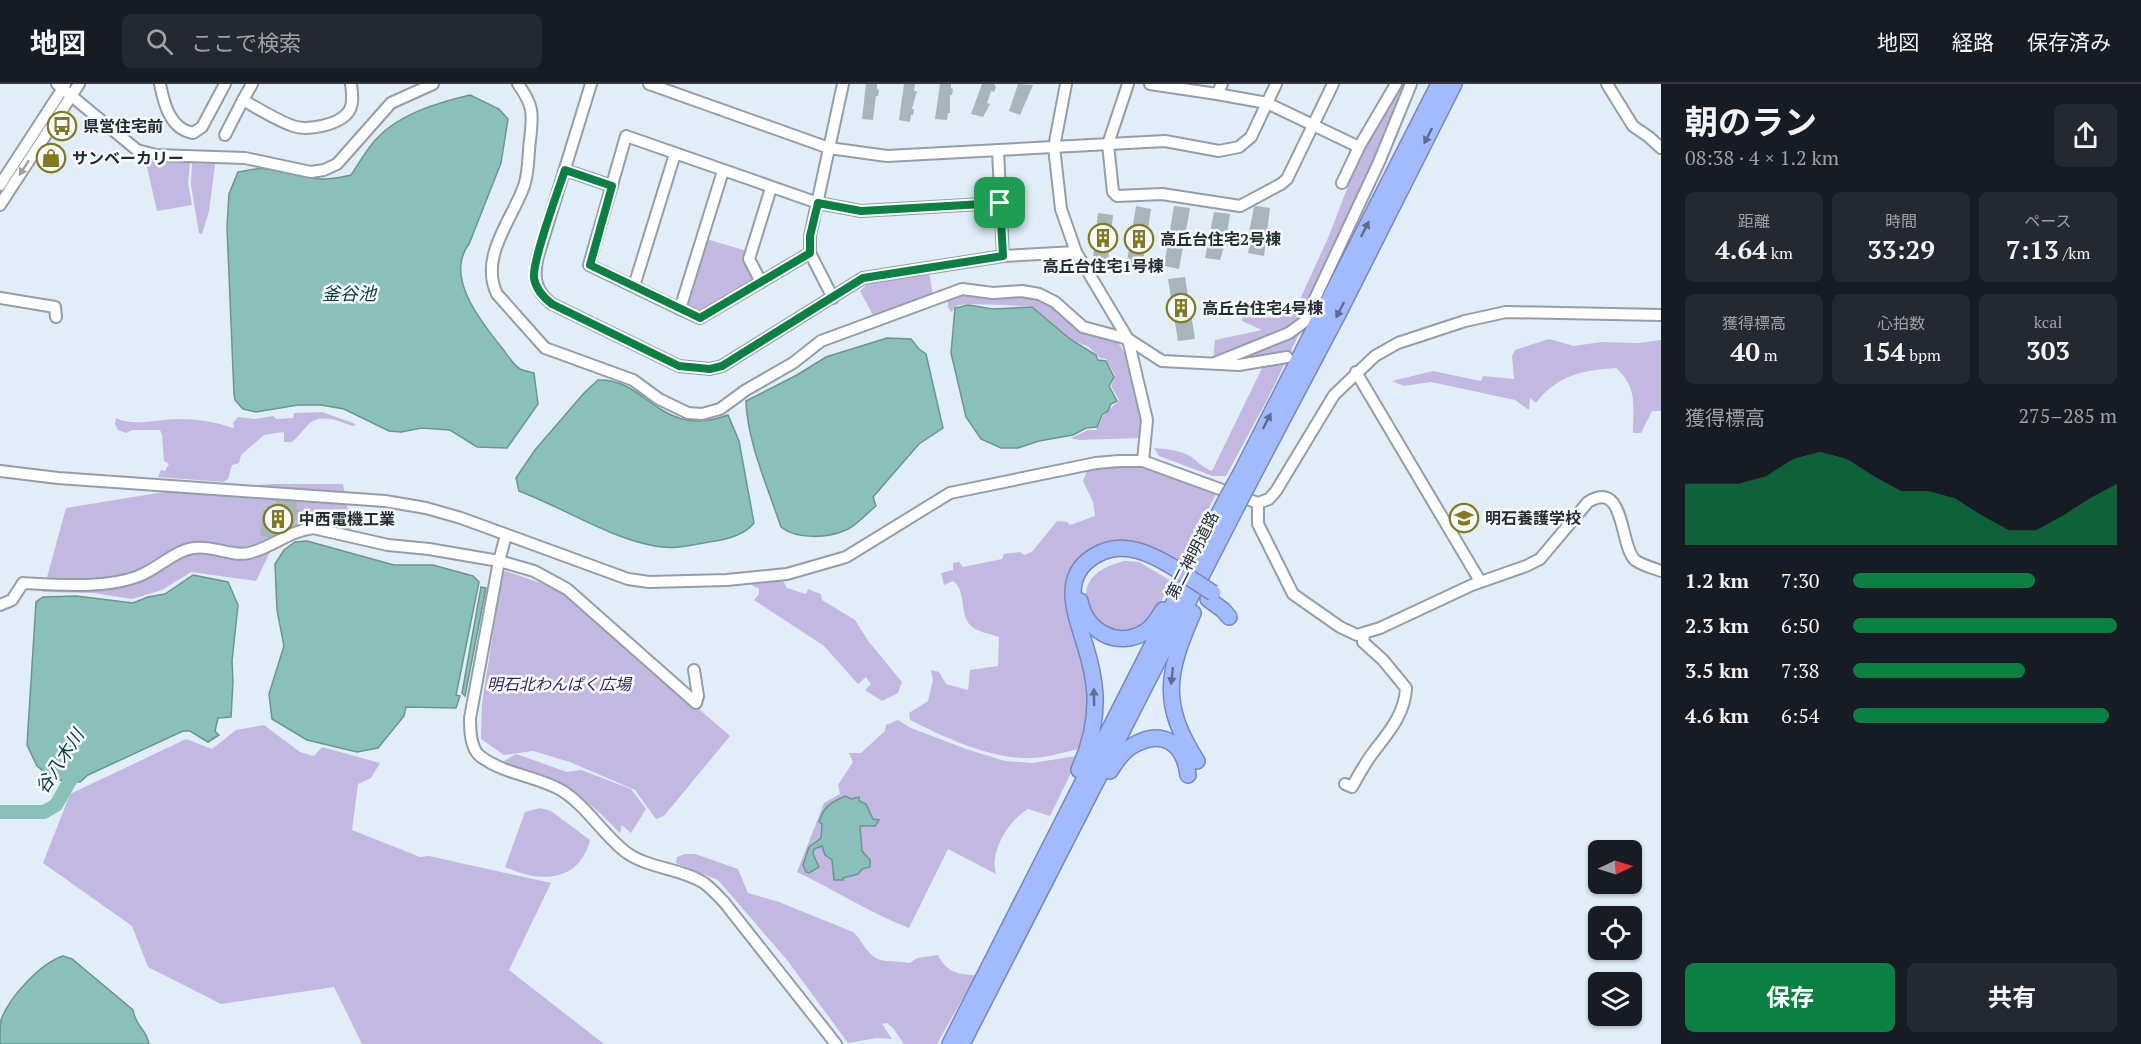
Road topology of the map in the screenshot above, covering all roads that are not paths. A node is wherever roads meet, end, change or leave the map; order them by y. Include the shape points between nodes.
1 (79, 84) edge
2 (160, 84) edge
3 (225, 84) edge
4 (252, 84) edge
5 (351, 84) edge
6 (432, 84) edge
7 (518, 84) edge
8 (591, 84) edge
9 (649, 84) edge
10 (843, 84) edge
11 (1066, 84) edge
12 (1128, 84) edge
13 (1150, 84) edge
14 (1276, 84) edge
15 (1333, 84) edge
16 (1396, 84) edge
17 (1411, 84) edge
18 (1439, 84) edge
19 (1454, 84) edge
20 (1607, 84) edge
21 (1182, 87) edge
22 (64, 88) edge
23 (1219, 89) edge
24 (243, 100) junction
25 (1267, 103) junction
26 (1314, 125) junction
27 (225, 135) dead end
28 (1108, 144) junction
29 (1054, 147) junction
30 (1359, 147) junction
31 (830, 148) junction
32 (1661, 148) edge
33 (998, 150) junction
34 (675, 154) junction
35 (565, 170) junction
36 (723, 171) junction
37 (1342, 183) dead end
38 (0, 185) edge
39 (612, 186) junction
40 (771, 188) junction
41 (818, 203) junction
42 (1000, 203) junction
43 (0, 205) edge
44 (1076, 252) junction
45 (810, 253) junction
46 (1003, 256) junction
47 (761, 282) junction
48 (634, 286) junction
49 (0, 298) edge
50 (833, 298) junction
51 (680, 309) junction
52 (1661, 315) edge
53 (56, 317) dead end
54 (1128, 339) junction
55 (1287, 357) dead end
56 (1212, 364) junction
57 (1356, 372) junction
58 (1143, 461) junction
59 (0, 471) edge
60 (1246, 476) junction
61 (1232, 503) junction
62 (1258, 503) junction
63 (506, 535) junction
64 (1219, 543) junction
65 (499, 561) junction
66 (1171, 571) junction
67 (1661, 571) edge
68 (1480, 581) junction
69 (1180, 591) junction
70 (0, 605) edge
71 (1229, 611) dead end
72 (1364, 634) junction
73 (694, 670) dead end
74 (1197, 761) dead end
75 (1188, 775) dead end
76 (1345, 784) dead end
77 (1090, 791) junction
78 (1041, 869) junction
79 (970, 1017) junction
80 (836, 1044) edge
81 (950, 1044) edge
82 (962, 1044) edge

1 - 22 street
2 - 3 street via 176,126 193,133 202,127
4 - 24 street
5 - 24 street via 349,111 335,122 306,128 294,126
6 - 22 street via 391,103 337,164 311,172 245,158 156,155 137,150
7 - 54 street via 533,110 525,183 498,241 492,284 545,348 633,380 676,409 688,414 720,409 821,341 962,289 1039,294 1055,302 1083,327
8 - 35 street
9 - 31 street
10 - 31 street
11 - 29 street
12 - 28 street
13 - 21 street
14 - 25 street
15 - 26 street
16 - 30 street
17 - 56 street via 1304,322 1288,333
60 -> 18 highway, 第二神明道路
19 -> 60 highway, 第二神明道路 via 1338,314
20 - 32 street via 1633,126
21 - 23 street
22 - 38 street
22 -> 43 street
23 - 25 street
24 - 27 street
25 - 26 street
25 - 28 street via 1251,137 1232,150 1165,141
26 - 28 street via 1287,179 1240,206 1162,194 1117,196 1113,192
26 - 30 street
28 - 29 street
29 - 33 street
29 - 44 street via 1061,209
30 - 37 street
31 - 33 street via 887,156
31 - 41 street
33 - 42 street
34 - 36 street
34 - 39 street via 626,136
34 - 48 street
35 - 39 street
35 - 50 street via 538,256 534,279 537,288 552,304 679,366 722,366
36 - 40 street
36 - 51 street
39 - 48 street via 590,265
40 - 41 street
40 - 47 street via 749,259
41 - 42 street via 861,211
41 - 45 street
42 - 46 street
44 - 46 street
44 - 54 street
45 - 47 street
45 - 50 street
46 - 50 street via 863,278
47 - 51 street via 700,318
48 - 51 street
49 - 53 street via 55,307
52 - 57 street via 1506,312 1398,343
54 - 56 street via 1162,361
54 - 58 street via 1147,420
55 - 56 street via 1239,365
57 - 62 street via 1334,395 1275,491 1269,499
57 - 68 street
58 - 62 street
58 - 63 street via 1119,460 950,493 846,557 787,574 650,582 602,571
59 - 63 street via 385,501 426,508
60 - 61 highway, 第二神明道路, bridge
61 - 64 highway, 第二神明道路
61 - 69 highway, 第二神明道路
62 - 72 street via 1258,524 1293,594 1340,627
63 - 65 street
64 -> 74 highway via 1177,650 1171,681 1176,720
64 - 77 highway, 第二神明道路
65 - 70 street via 388,545 313,528 302,529 249,553 194,548 140,576 121,580 96,584 23,583 12,600
65 - 73 street via 534,571 567,589 696,703
65 - 80 street via 470,718 476,751 502,767 559,789 627,853 704,883 724,902
66 - 69 highway via 1136,557 1117,555 1100,561 1082,585 1079,595 1083,613 1101,634 1129,638 1155,622
66 - 71 highway
78 -> 66 highway via 1092,734 1095,696 1092,671 1073,608 1076,578 1091,559 1123,548 1136,549
67 - 68 street via 1636,561 1630,553 1617,507 1601,497 1588,502 1540,558
68 - 72 street
69 - 78 highway, 第二神明道路
72 - 76 street via 1363,642 1406,688 1406,700 1390,732 1352,787
75 - 77 highway via 1181,750 1162,738 1151,739 1131,747
77 - 78 highway, 第二神明道路
78 - 79 highway, 第二神明道路
78 - 79 highway, 第二神明道路
79 - 81 highway, 第二神明道路
79 - 82 highway, 第二神明道路

